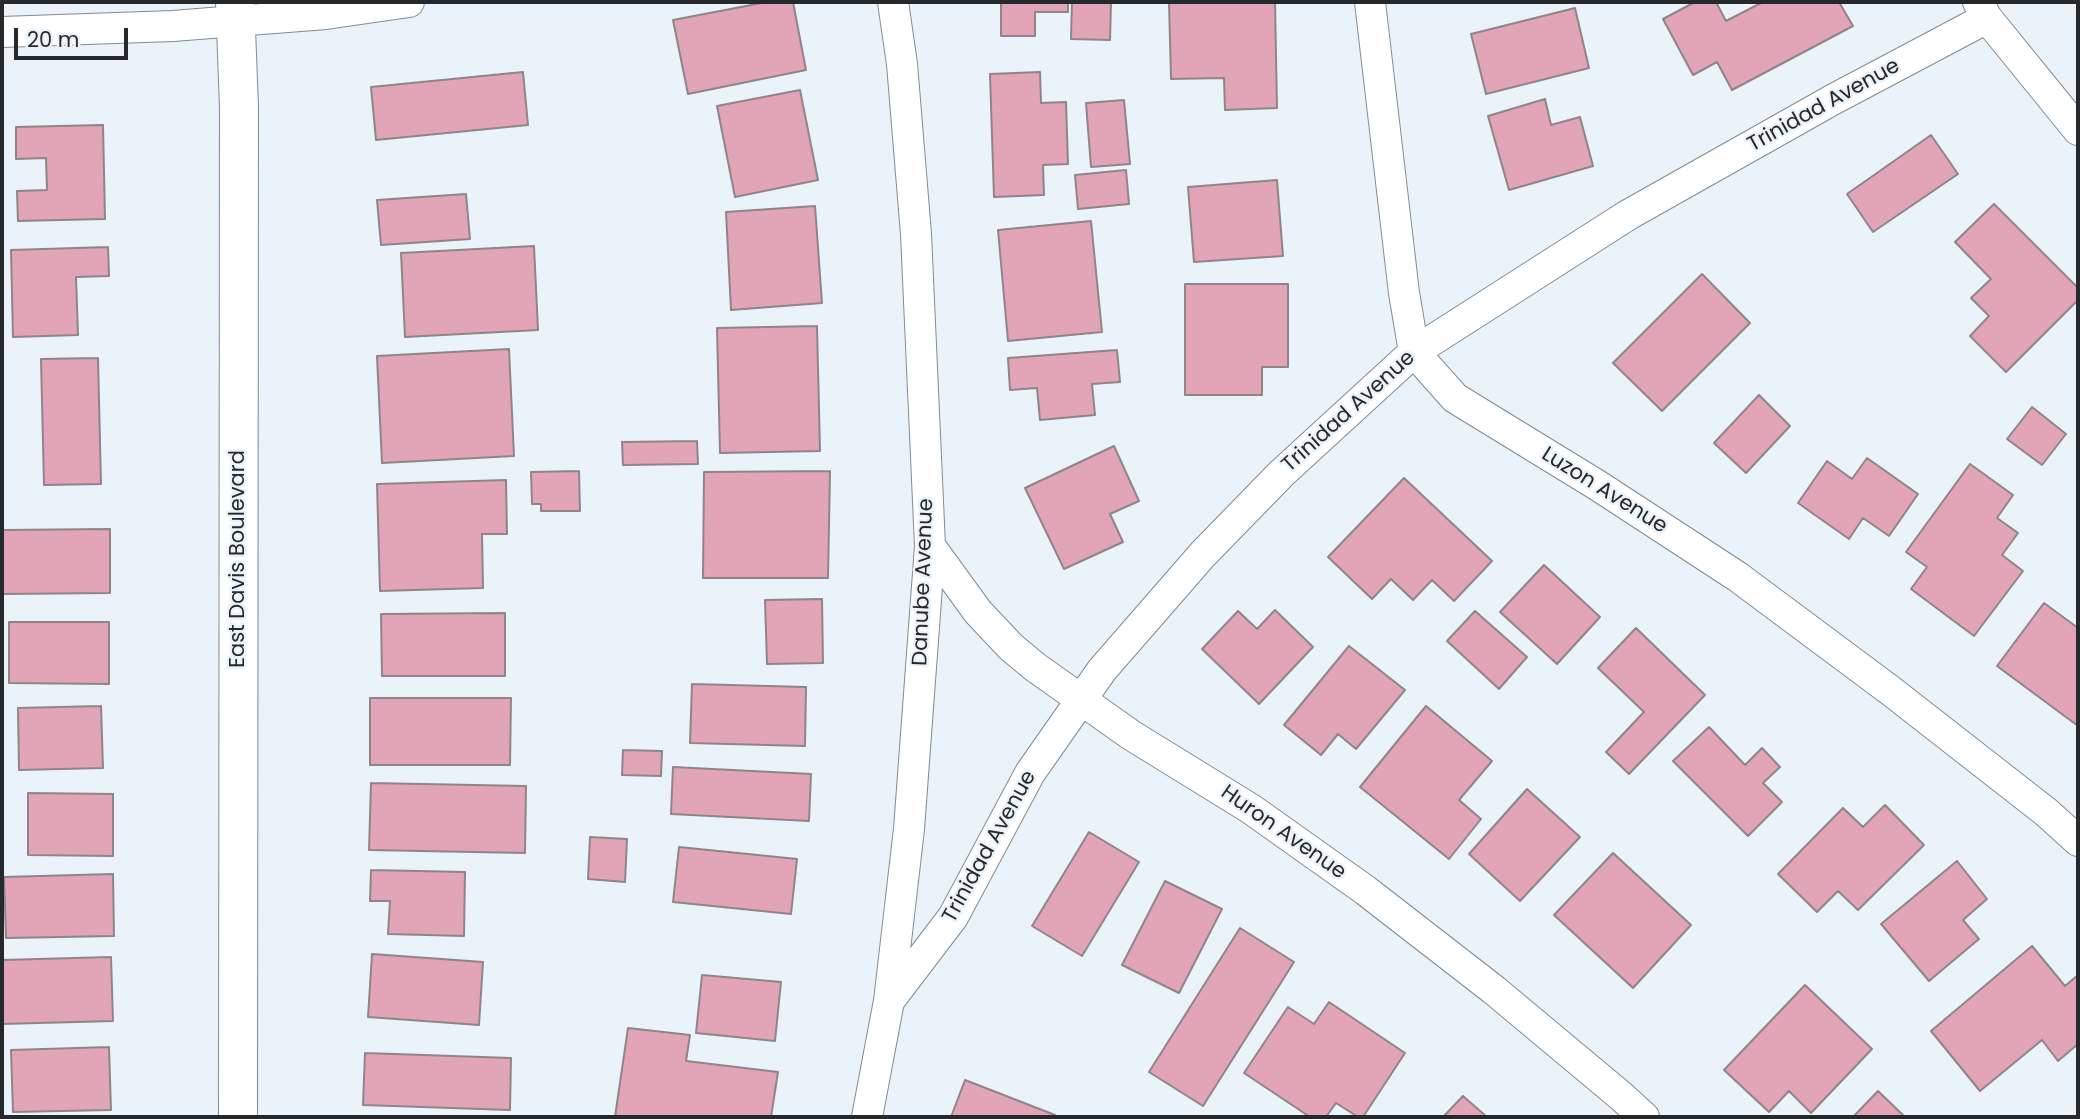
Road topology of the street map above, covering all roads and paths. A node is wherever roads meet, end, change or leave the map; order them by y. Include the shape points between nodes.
1 (409, 2) edge
2 (893, 2) edge
3 (1370, 2) edge
4 (1982, 10) edge
5 (235, 12) edge
6 (2, 32) edge
7 (2078, 130) edge
8 (1414, 352) junction
9 (930, 546) junction
10 (1082, 701) junction
11 (2078, 841) edge
12 (889, 1001) junction
13 (239, 1117) edge
14 (867, 1117) edge
15 (1644, 1117) edge

1 - 5 street via 326,14
2 - 9 street, Danube Avenue via 916,234
3 - 8 street
4 - 7 street
4 - 8 street, Trinidad Avenue via 1846,93 1628,215
5 - 6 street
5 - 13 street, East Davis Boulevard via 239,135
8 - 10 street, Trinidad Avenue via 1282,473 1203,554 1102,670
8 - 11 street, Luzon Avenue via 1455,398 1738,577
9 - 10 street, Huron Avenue via 978,612 1011,647
9 - 12 street, Danube Avenue via 909,829
10 - 12 street, Trinidad Avenue via 1030,773 953,917
10 - 15 street, Huron Avenue via 1251,809 1374,897 1494,990
12 - 14 street, Danube Avenue

